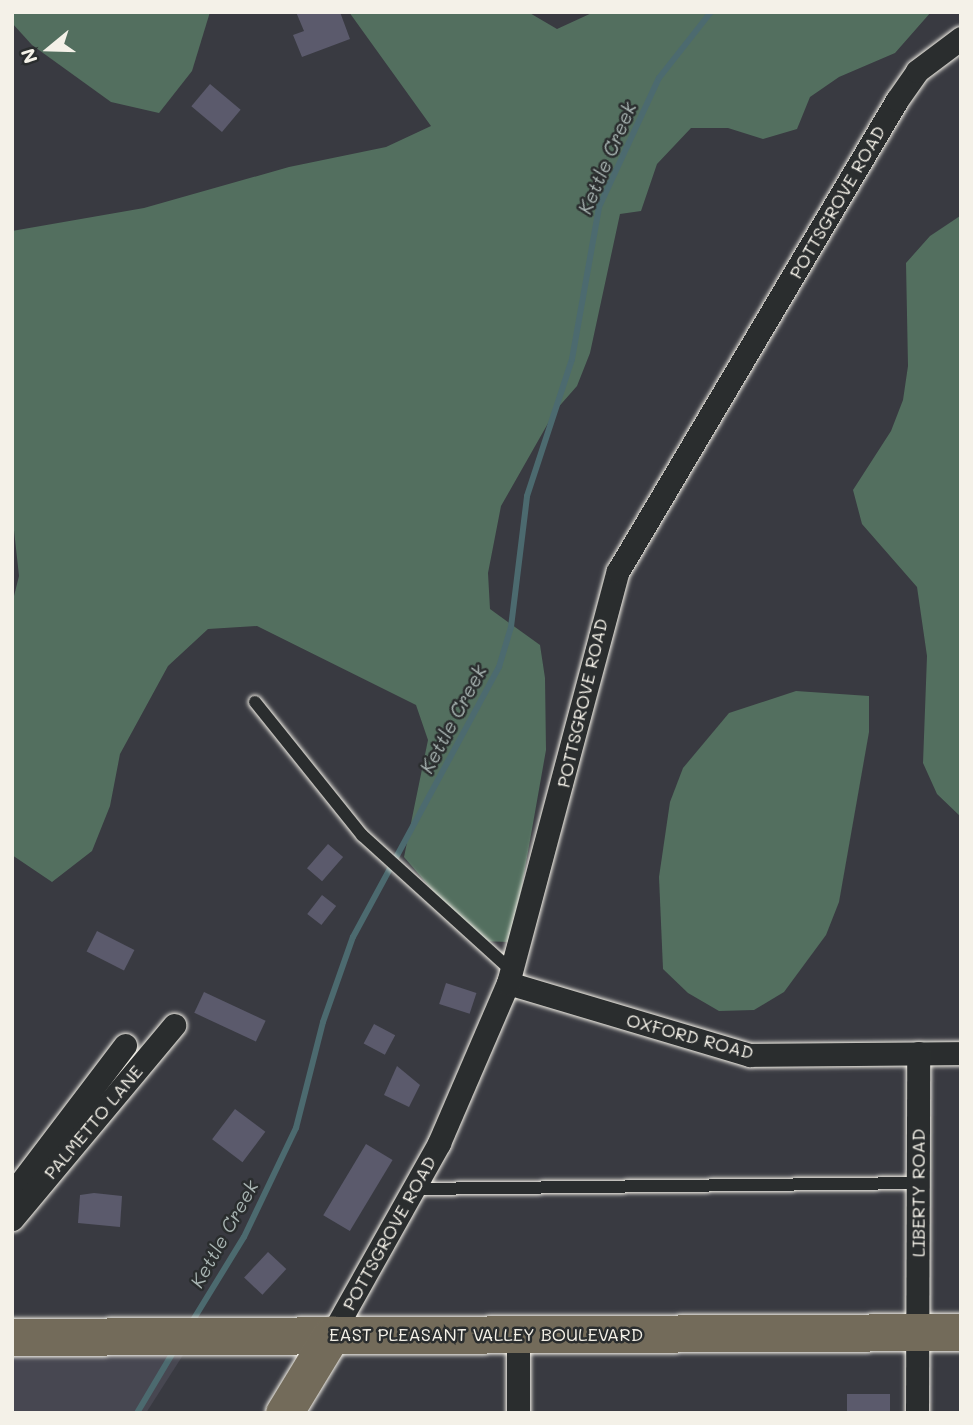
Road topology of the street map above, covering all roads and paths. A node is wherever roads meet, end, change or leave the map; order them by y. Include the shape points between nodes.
1 (961, 38) edge
2 (255, 702) dead end
3 (510, 977) junction
4 (174, 1025) dead end
5 (125, 1045) dead end
6 (918, 1053) junction
7 (961, 1053) edge
8 (918, 1183) junction
9 (415, 1189) junction
10 (12, 1194) edge
11 (12, 1219) edge
12 (918, 1332) junction
13 (961, 1332) edge
14 (332, 1334) junction
15 (518, 1334) junction
16 (12, 1337) edge
17 (284, 1413) edge
18 (519, 1413) edge
19 (917, 1413) edge

1 - 3 street, POTTSGROVE ROAD via 917,71 897,100 618,571
2 - 3 lane, OXFORD ROAD via 380,851
3 - 6 street, OXFORD ROAD via 750,1055
3 - 9 street, POTTSGROVE ROAD via 472,1075
4 - 11 street, PALMETTO LANE
5 - 10 street
6 - 7 street, OXFORD ROAD
6 - 8 street, LIBERTY ROAD
8 - 9 lane
8 - 12 street, LIBERTY ROAD
9 - 14 street, POTTSGROVE ROAD
12 - 13 main road, EAST PLEASANT VALLEY BOULEVARD
12 - 15 main road, EAST PLEASANT VALLEY BOULEVARD
12 - 19 street, LIBERTY ROAD
14 - 15 main road, EAST PLEASANT VALLEY BOULEVARD
14 - 16 main road, EAST PLEASANT VALLEY BOULEVARD
14 - 17 main road, POTTSGROVE ROAD
15 - 18 street

